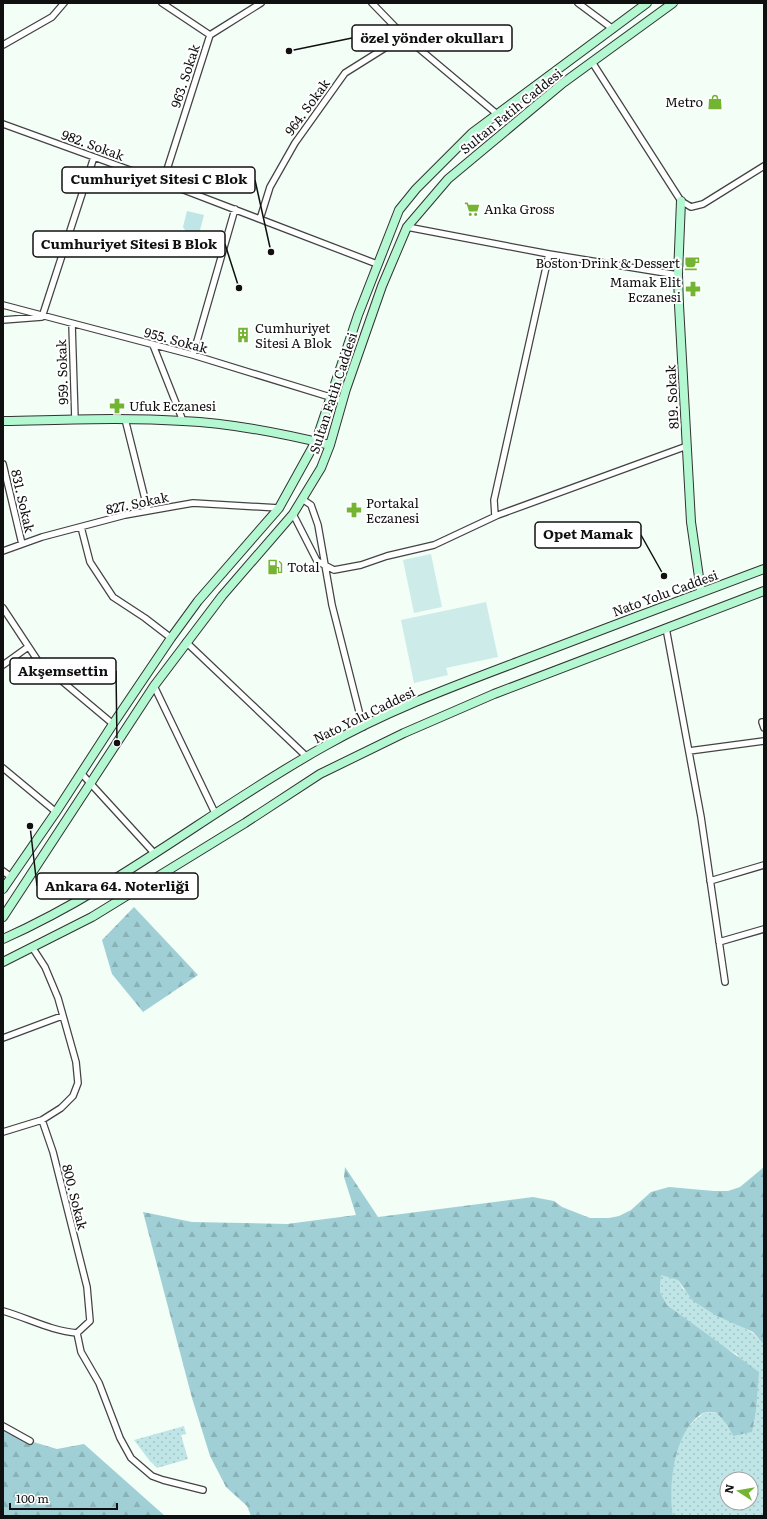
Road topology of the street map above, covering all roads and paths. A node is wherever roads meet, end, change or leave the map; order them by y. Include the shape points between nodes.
1 (64, 3) edge
2 (162, 3) edge
3 (261, 3) edge
4 (372, 3) edge
5 (578, 3) edge
6 (647, 3) edge
7 (673, 3) edge
8 (613, 29) junction
9 (210, 35) junction
10 (404, 36) junction
11 (3, 46) edge
12 (592, 62) junction
13 (497, 114) junction
14 (3, 124) edge
15 (94, 157) junction
16 (764, 166) edge
17 (163, 182) junction
18 (681, 201) junction
19 (235, 209) junction
20 (260, 219) junction
21 (407, 227) junction
22 (549, 254) junction
23 (377, 264) junction
24 (678, 275) junction
25 (3, 305) edge
26 (42, 317) junction
27 (3, 320) edge
28 (72, 324) junction
29 (153, 345) junction
30 (193, 356) junction
31 (331, 396) junction
32 (343, 400) junction
33 (126, 419) junction
34 (74, 420) junction
35 (3, 421) edge
36 (183, 421) junction
37 (316, 441) junction
38 (330, 445) junction
39 (687, 446) junction
40 (3, 464) edge
41 (302, 499) junction
42 (279, 508) junction
43 (148, 511) junction
44 (293, 514) junction
45 (495, 516) junction
46 (81, 527) junction
47 (22, 544) junction
48 (3, 551) edge
49 (326, 567) junction
50 (764, 569) edge
51 (764, 591) edge
52 (701, 592) junction
53 (3, 608) edge
54 (666, 628) junction
55 (171, 638) junction
56 (186, 642) junction
57 (28, 647) junction
58 (3, 665) edge
59 (154, 686) junction
60 (764, 722) edge
61 (113, 724) junction
62 (363, 727) junction
63 (764, 728) edge
64 (764, 741) edge
65 (689, 751) junction
66 (307, 757) junction
67 (3, 768) edge
68 (81, 773) junction
69 (91, 784) junction
70 (56, 812) junction
71 (215, 814) junction
72 (155, 854) junction
73 (764, 865) edge
74 (3, 871) edge
75 (11, 877) junction
76 (710, 881) junction
77 (3, 889) edge
78 (3, 917) edge
79 (764, 929) edge
80 (3, 939) edge
81 (719, 942) junction
82 (32, 947) junction
83 (3, 962) edge
84 (725, 982) dead end
85 (62, 1016) junction
86 (3, 1038) edge
87 (42, 1120) junction
88 (3, 1132) edge
89 (3, 1311) edge
90 (76, 1334) junction
91 (3, 1426) edge
92 (30, 1441) dead end
93 (203, 1490) dead end

1 - 11 street via 52,17
2 - 9 street
3 - 9 street, 963. Sokak
4 - 10 street
5 - 8 street
6 - 8 main road, Sultan Fatih Caddesi
7 - 12 main road, Sultan Fatih Caddesi
8 - 13 main road, Sultan Fatih Caddesi
9 - 17 street, 963. Sokak
10 - 13 street
10 - 20 street, 964. Sokak via 345,73 294,142 270,187
12 - 18 street
12 - 21 main road, Sultan Fatih Caddesi via 448,178
13 - 23 main road, Sultan Fatih Caddesi via 472,133 416,189 399,210
14 - 15 street, 982. Sokak
15 - 17 street, 982. Sokak
15 - 26 street
16 - 18 street via 703,204 691,206
17 - 19 street, 982. Sokak
18 - 24 main road, 819. Sokak
19 - 20 street, 982. Sokak
19 - 30 street
20 - 23 street, 982. Sokak
21 - 22 street
21 - 32 main road, Sultan Fatih Caddesi via 382,286
22 - 24 street
22 - 45 street via 494,500
23 - 31 main road, Sultan Fatih Caddesi
24 - 39 main road, 819. Sokak
25 - 26 street, 955. Sokak
26 - 27 street
26 - 28 street, 955. Sokak
28 - 29 street, 955. Sokak
28 - 34 street, 959. Sokak
29 - 30 street, 955. Sokak
29 - 36 street
30 - 31 street, 955. Sokak
31 - 32 street, 955. Sokak
31 - 37 main road, Sultan Fatih Caddesi
32 - 38 main road, Sultan Fatih Caddesi
33 - 34 main road
33 - 36 main road
33 - 43 street
34 - 35 main road
36 - 37 main road
37 - 38 main road
37 - 42 main road, Sultan Fatih Caddesi
38 - 41 main road, Sultan Fatih Caddesi
39 - 45 street
39 - 52 main road, 819. Sokak via 691,522
40 - 47 street, 831. Sokak
41 - 44 main road, Sultan Fatih Caddesi
41 - 49 street via 311,506 318,525
42 - 43 street, 827. Sokak via 193,503
42 - 55 main road, Sultan Fatih Caddesi via 198,602
43 - 46 street, 827. Sokak
44 - 49 street via 317,561
44 - 56 main road, Sultan Fatih Caddesi
45 - 49 street via 434,544 360,565 334,570
46 - 47 street, 827. Sokak
46 - 55 street via 90,562 113,597
47 - 48 street, 827. Sokak
49 - 62 street via 332,605
50 - 52 main road, Nato Yolu Caddesi
51 - 54 main road
52 - 62 main road, Nato Yolu Caddesi via 490,672 404,707
53 - 57 street
54 - 65 street
54 - 82 main road via 494,694 404,733 320,774 92,917
55 - 61 main road, Sultan Fatih Caddesi
56 - 59 main road, Sultan Fatih Caddesi
56 - 66 street
57 - 58 street
57 - 61 street via 38,662
59 - 69 main road, Sultan Fatih Caddesi
59 - 71 street
60 - 63 street
61 - 68 main road, Sultan Fatih Caddesi
62 - 66 main road, Nato Yolu Caddesi
64 - 65 street
65 - 76 street
66 - 71 main road, Nato Yolu Caddesi
67 - 70 street
68 - 69 street
68 - 70 main road, Sultan Fatih Caddesi
69 - 72 street
69 - 78 main road, Sultan Fatih Caddesi
70 - 75 main road, Sultan Fatih Caddesi
71 - 72 main road, Nato Yolu Caddesi
72 - 80 main road, Nato Yolu Caddesi via 106,886
73 - 76 street
74 - 75 street
75 - 77 main road, Sultan Fatih Caddesi
76 - 81 street
79 - 81 street
81 - 84 street
82 - 83 main road
82 - 85 street via 45,967 58,998
85 - 86 street
85 - 87 street via 76,1062 78,1083 73,1096 62,1108
87 - 88 street
87 - 90 street, 800. Sokak via 53,1152 87,1287 90,1321
89 - 90 street via 59,1332
90 - 93 street via 81,1352 99,1383 120,1438 131,1458 152,1476
91 - 92 street

